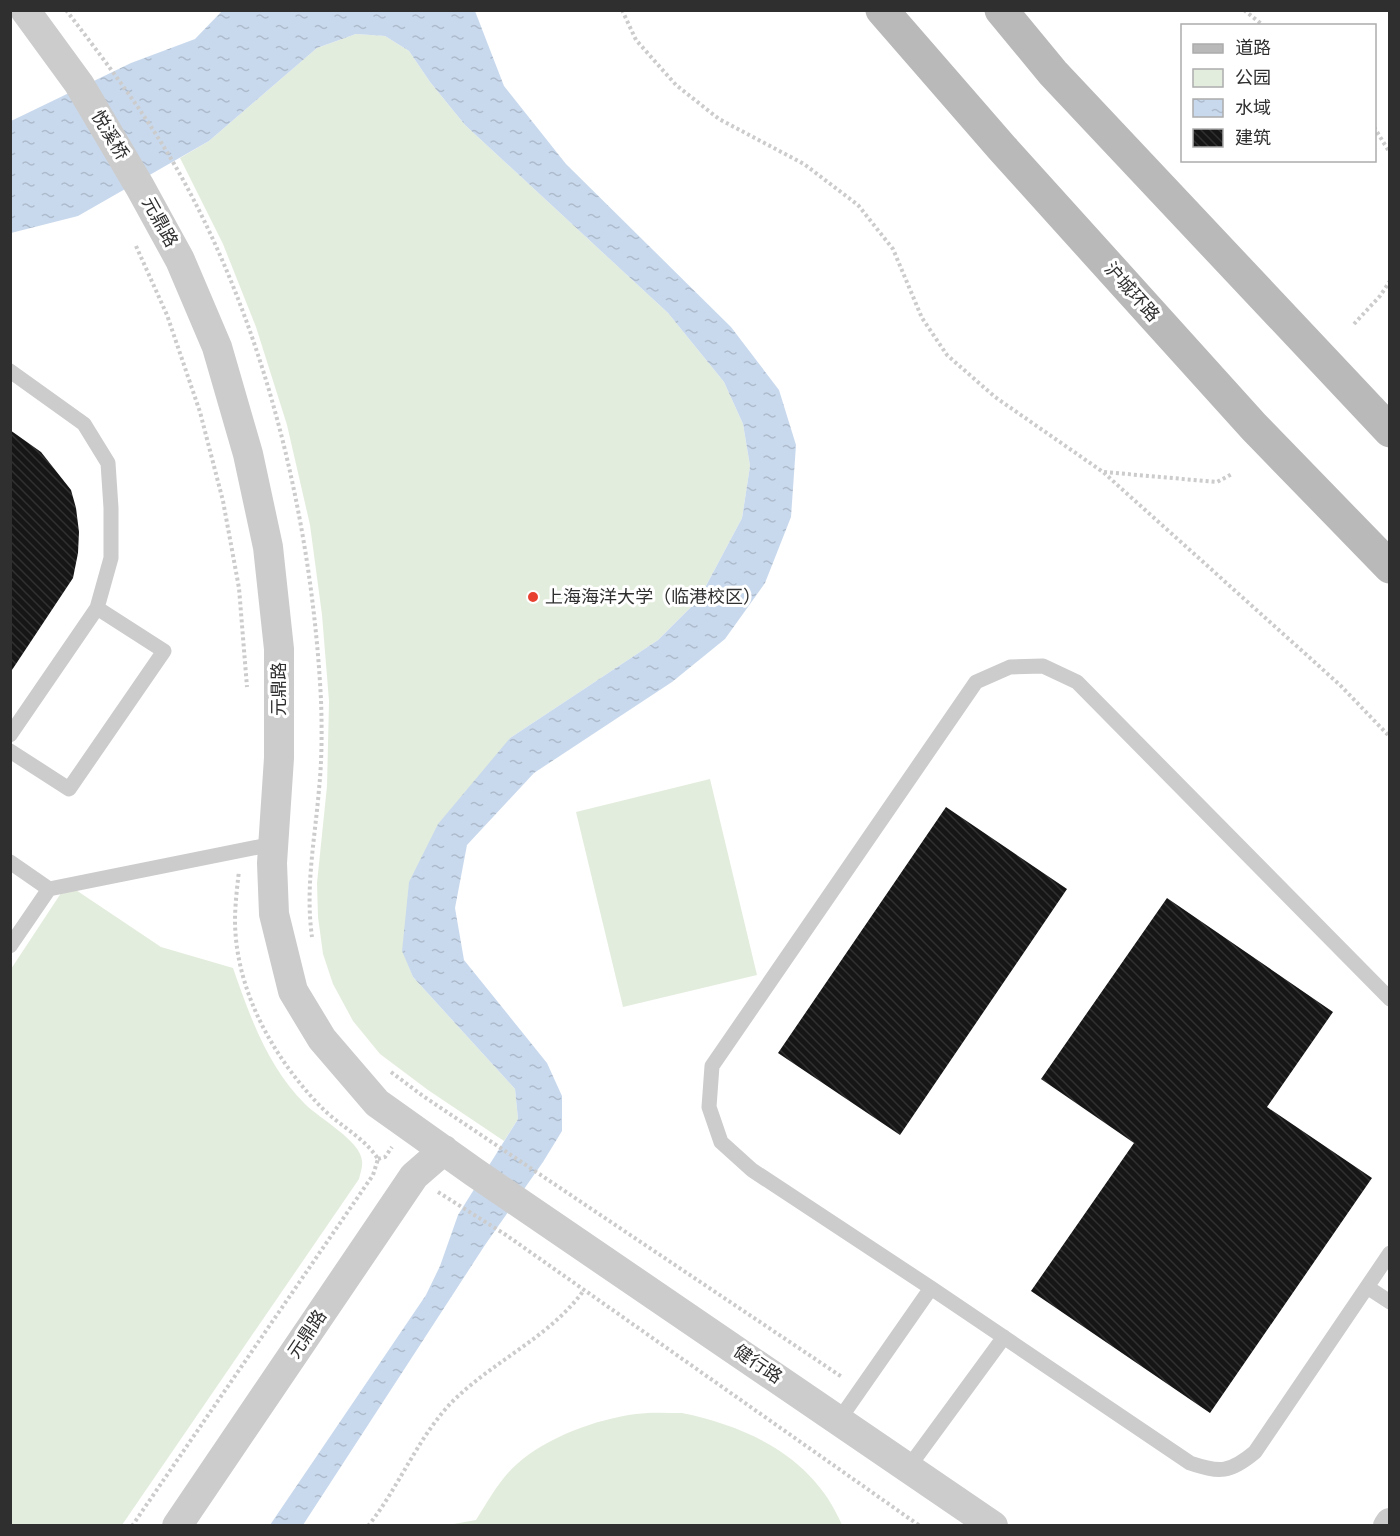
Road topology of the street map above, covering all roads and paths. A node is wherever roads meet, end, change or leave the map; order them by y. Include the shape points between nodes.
1 (25, 10) edge
2 (66, 10) edge
3 (622, 10) edge
4 (882, 10) edge
5 (1001, 10) edge
6 (1244, 10) edge
7 (1262, 24) edge
8 (1376, 131) edge
9 (1389, 153) edge
10 (176, 168) dead end
11 (140, 186) joint
12 (1389, 281) edge
13 (1354, 324) dead end
14 (10, 371) edge
15 (1389, 431) edge
16 (1103, 472) junction
17 (1232, 474) dead end
18 (1389, 567) edge
19 (96, 608) junction
20 (10, 735) edge
21 (1389, 737) edge
22 (10, 751) edge
23 (273, 844) junction
24 (10, 862) edge
25 (49, 889) junction
26 (10, 946) edge
27 (1389, 999) edge
28 (495, 1145) dead end
29 (444, 1150) junction
30 (452, 1202) dead end
31 (522, 1203) joint
32 (1389, 1253) edge
33 (605, 1260) junction
34 (1367, 1287) junction
35 (932, 1288) junction
36 (584, 1290) junction
37 (1389, 1302) edge
38 (1004, 1337) junction
39 (859, 1389) junction
40 (839, 1420) junction
41 (908, 1468) junction
42 (177, 1526) edge
43 (368, 1526) edge
44 (920, 1526) edge
45 (993, 1526) edge

1 - 11 street, 悦溪桥 via 79,84
2 - 10 path via 110,67
3 - 16 path via 636,40 676,85 719,118 804,164 858,205 893,249 922,318 947,356 995,397
4 - 18 main road, 沪城环路 via 1254,427
5 - 15 main road via 1053,73
6 - 7 path
8 - 9 path
11 - 23 street, 元鼎路 via 180,260 217,347 248,454 268,547 279,649 279,758
12 - 13 path
14 - 19 lane via 84,424 108,464 111,558
16 - 17 path via 1217,482
16 - 21 path via 1340,685
19 - 20 lane
19 - 22 lane via 164,651 69,789
23 - 25 lane
23 - 29 street, 元鼎路 via 274,914 293,991 322,1039 377,1103
24 - 25 lane
25 - 26 lane
27 - 35 lane via 1077,682 1043,666 1010,667 976,682 712,1066 709,1107 721,1142 752,1170
28 - 39 path
29 - 31 street, 元鼎路
29 - 42 street, 元鼎路 via 414,1176
30 - 36 path
31 - 33 street, 健行路
32 - 34 lane
33 - 36 path
33 - 40 street, 健行路
34 - 37 lane
34 - 38 lane via 1255,1452 1238,1466 1214,1471 1190,1463
35 - 38 lane
35 - 39 lane
36 - 43 path via 556,1322 454,1400 427,1434
36 - 44 path
38 - 41 lane
39 - 40 lane
40 - 41 street, 健行路
41 - 45 street, 健行路

